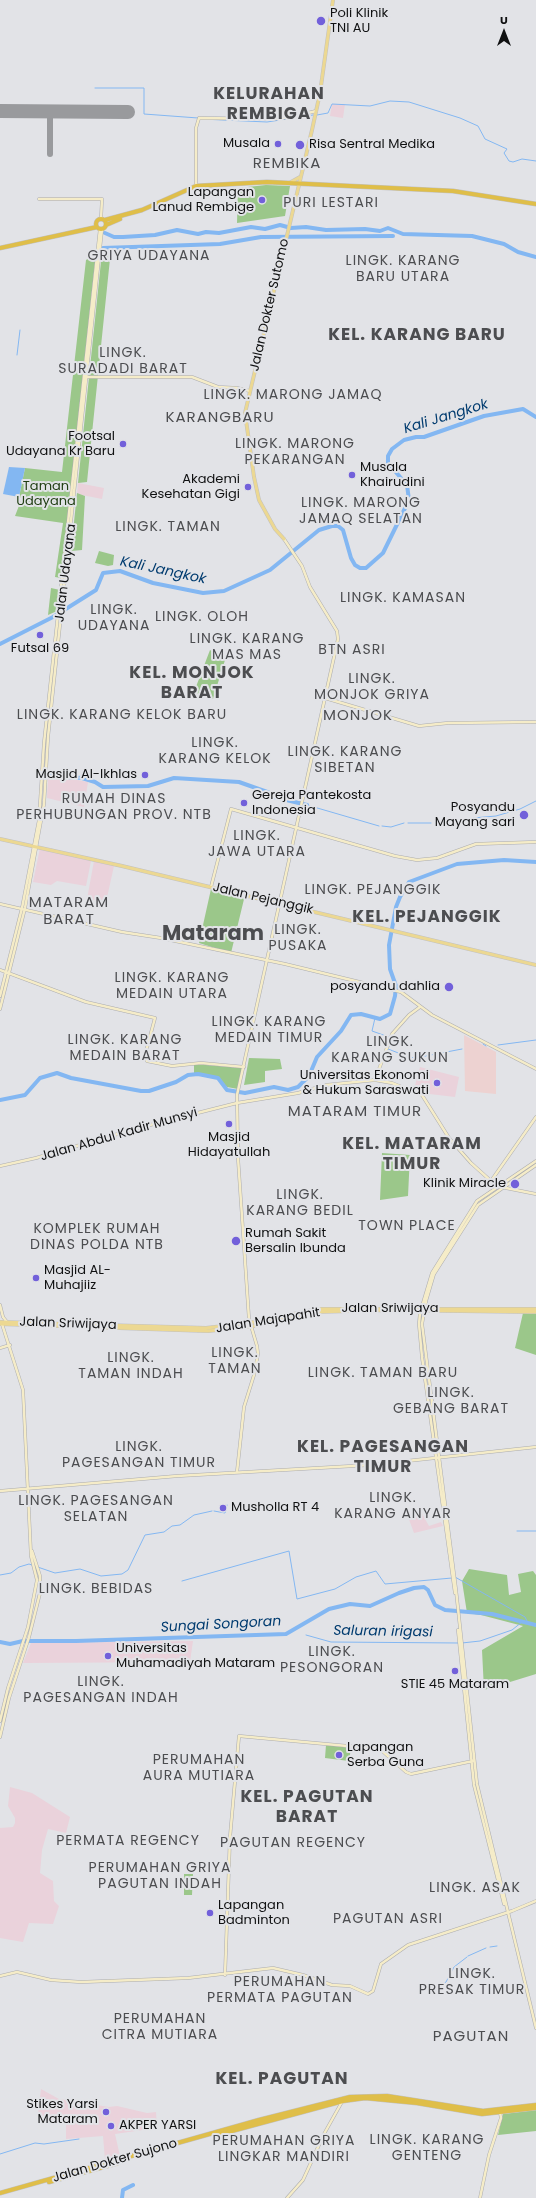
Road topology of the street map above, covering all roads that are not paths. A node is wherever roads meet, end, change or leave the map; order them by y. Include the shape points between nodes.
1 (333, 0) edge
2 (316, 113) junction
3 (300, 176) junction
4 (291, 182) junction
5 (299, 182) junction
6 (308, 183) junction
7 (196, 186) junction
8 (298, 191) junction
9 (39, 199) dead end
10 (536, 204) edge
11 (130, 214) junction
12 (103, 219) junction
13 (106, 225) junction
14 (99, 227) junction
15 (0, 248) edge
16 (89, 350) junction
17 (87, 377) junction
18 (250, 392) junction
19 (76, 462) junction
20 (285, 541) joint
21 (325, 698) junction
22 (536, 722) edge
23 (297, 827) junction
24 (0, 839) edge
25 (536, 842) edge
26 (35, 846) junction
27 (211, 887) junction
28 (279, 903) junction
29 (0, 904) edge
30 (24, 908) junction
31 (268, 960) junction
32 (536, 965) edge
33 (0, 970) edge
34 (8, 972) junction
35 (0, 996) edge
36 (420, 1007) junction
37 (0, 1009) edge
38 (244, 1067) junction
39 (536, 1070) edge
40 (375, 1080) junction
41 (237, 1103) junction
42 (536, 1117) edge
43 (536, 1161) edge
44 (536, 1165) edge
45 (0, 1166) edge
46 (521, 1172) junction
47 (491, 1181) junction
48 (500, 1187) junction
49 (536, 1194) edge
50 (0, 1305) edge
51 (422, 1310) junction
52 (536, 1311) edge
53 (1, 1316) edge
54 (2, 1322) edge
55 (250, 1325) junction
56 (10, 1345) junction
57 (0, 1348) edge
58 (536, 1447) edge
59 (437, 1457) junction
60 (238, 1472) junction
61 (29, 1489) junction
62 (0, 1491) edge
63 (32, 1551) junction
64 (36, 1595) junction
65 (39, 1596) junction
66 (10, 1688) junction
67 (5, 1706) junction
68 (0, 1721) edge
69 (0, 1737) edge
70 (472, 1761) junction
71 (482, 1814) junction
72 (536, 1900) edge
73 (505, 1904) junction
74 (506, 1912) junction
75 (225, 1975) junction
76 (0, 1976) edge
77 (536, 2028) edge
78 (343, 2099) junction
79 (536, 2105) edge
80 (536, 2108) edge
81 (500, 2110) junction
82 (0, 2194) edge
83 (287, 2198) edge
84 (480, 2198) edge

1 - 2 main road, Jalan Dokter Sutomo
2 - 3 main road, Jalan Dokter Sutomo
2 - 7 street via 272,119 199,118 196,128
3 - 4 main road
3 - 5 main road, Jalan Dokter Sutomo
4 - 5 highway
4 - 7 highway
4 - 8 main road
5 - 6 highway
5 - 8 main road, Jalan Dokter Sutomo
6 - 8 main road
6 - 10 highway via 458,192
7 - 11 highway
8 - 18 main road, Jalan Dokter Sutomo
9 - 12 street via 102,199
11 - 12 highway
11 - 13 highway
12 - 13 highway
12 - 14 highway via 98,220
13 - 14 highway
14 - 15 highway via 51,233 35,240
14 - 16 street, Jalan Udayana
16 - 17 street, Jalan Udayana
16 - 19 street, Jalan Udayana
17 - 18 street via 192,377 217,387 236,387
17 - 19 street, Jalan Udayana
18 - 20 main road, Jalan Dokter Sutomo via 244,418 258,494 267,515
19 - 26 street, Jalan Udayana via 43,794
20 - 21 street via 300,563 310,587 338,634
21 - 22 street via 419,726
21 - 23 street
23 - 25 street via 395,856 428,860 476,844
23 - 27 street via 231,809
23 - 28 street
24 - 26 main road, Jalan Pejanggik
26 - 27 main road, Jalan Pejanggik
26 - 30 street, Jalan Udayana
27 - 28 main road, Jalan Pejanggik
28 - 31 street
28 - 32 main road, Jalan Pejanggik
29 - 30 street
30 - 31 street via 122,932
30 - 34 street, Jalan Udayana
31 - 36 street via 401,992
31 - 38 street
33 - 34 street
34 - 35 street
34 - 37 street
34 - 38 street via 86,1002 155,1018 145,1055 147,1061 172,1066 201,1062
36 - 39 street
36 - 40 street via 409,1015 390,1038
38 - 41 street
40 - 41 street, Jalan Abdul Kadir Munsyi via 326,1086
40 - 47 street, Jalan Abdul Kadir Munsyi via 392,1083 423,1096 449,1138
41 - 45 street, Jalan Abdul Kadir Munsyi
41 - 55 street via 238,1158
42 - 47 street
43 - 46 street
44 - 46 street
46 - 48 street
47 - 48 street, Jalan Abdul Kadir Munsyi
48 - 49 street
48 - 51 street via 481,1198 453,1242 433,1274
50 - 53 street
51 - 52 main road, Jalan Sriwijaya
51 - 55 main road, Jalan Sriwijaya via 313,1309
51 - 59 street via 424,1357
53 - 54 street
53 - 54 street
54 - 55 main road, Jalan Sriwijaya via 114,1327 206,1328
54 - 56 street
55 - 60 street via 258,1354 244,1407
56 - 57 street
56 - 61 street via 23,1390
58 - 59 street
59 - 60 street via 344,1467
59 - 70 street via 458,1614
60 - 61 street
61 - 62 street
61 - 63 street
63 - 64 street via 37,1580
63 - 65 street via 41,1581
64 - 65 street
64 - 66 street
65 - 66 street via 30,1637
66 - 67 street
67 - 68 street
67 - 69 street
70 - 71 street
70 - 75 street via 411,1774 380,1750 239,1737 230,1836
71 - 73 street
71 - 73 street
72 - 74 street
73 - 74 street
74 - 75 street via 408,1945 381,1964 374,1989 370,1994 350,1986 338,1986 274,1968
74 - 77 street
75 - 76 street via 77,1982 51,1980 17,1972
78 - 81 highway, Jalan Dokter Sujono via 368,2095 483,2111
78 - 82 highway, Jalan Dokter Sujono
78 - 83 street via 303,2180
79 - 81 highway, Jalan Dokter Sujono
80 - 81 highway
81 - 84 street via 501,2118 490,2152

